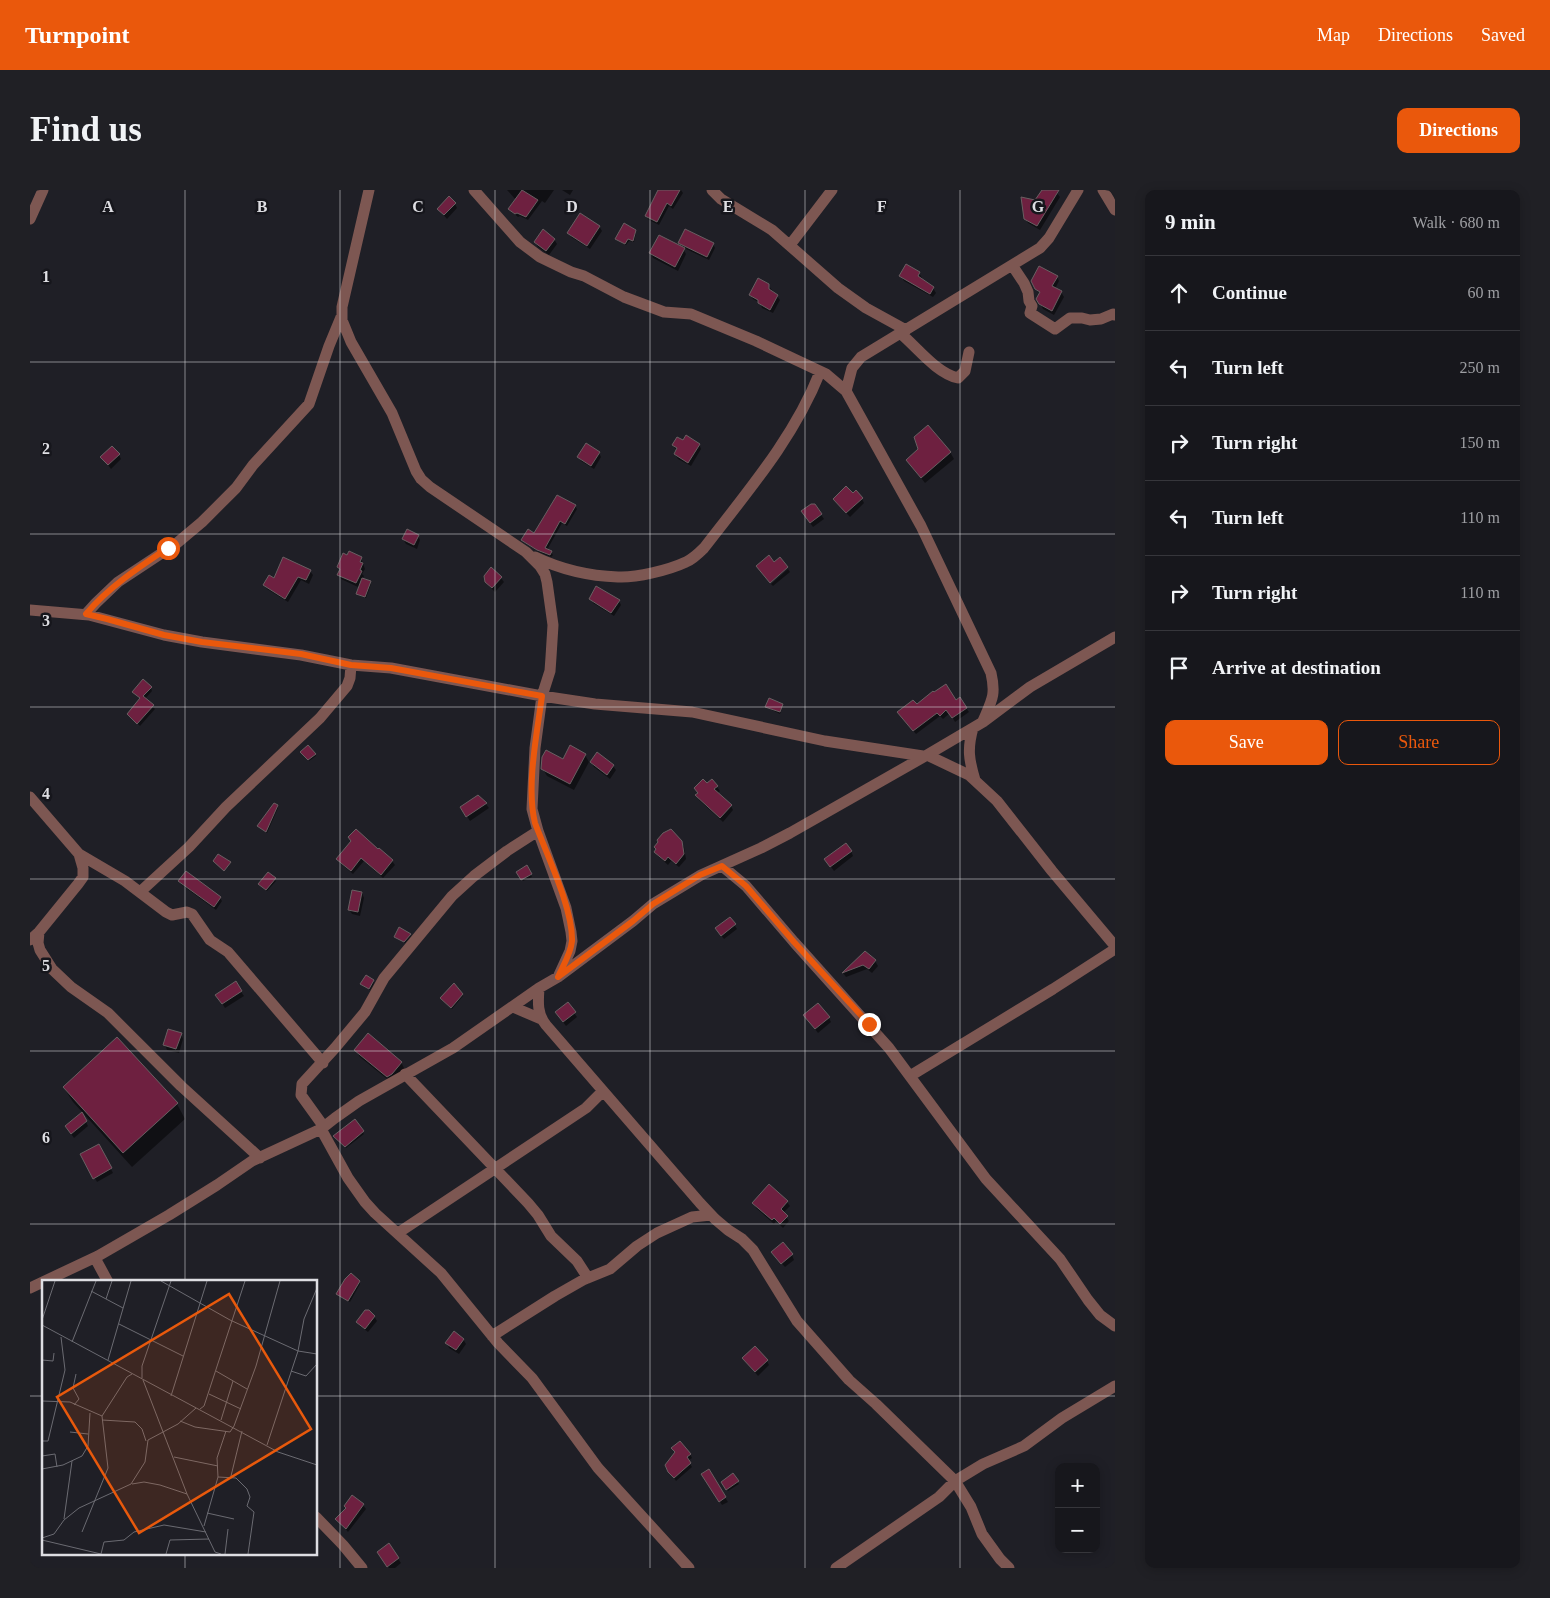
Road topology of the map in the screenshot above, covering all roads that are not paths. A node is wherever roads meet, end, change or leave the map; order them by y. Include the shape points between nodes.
1 (43, 190) edge
2 (369, 190) edge
3 (474, 190) edge
4 (712, 190) edge
5 (832, 190) edge
6 (1078, 190) edge
7 (1103, 190) edge
8 (1115, 210) edge
9 (30, 219) edge
10 (790, 245) junction
11 (1012, 265) junction
12 (1115, 315) edge
13 (341, 317) junction
14 (903, 332) junction
15 (969, 352) dead end
16 (820, 372) junction
17 (846, 391) junction
18 (529, 555) junction
19 (30, 610) edge
20 (86, 614) junction
21 (1115, 637) edge
22 (351, 665) junction
23 (542, 696) junction
24 (978, 725) junction
25 (925, 755) junction
26 (975, 780) junction
27 (30, 797) edge
28 (538, 831) junction
29 (79, 854) junction
30 (722, 866) junction
31 (140, 892) junction
32 (39, 932) junction
33 (30, 940) edge
34 (1115, 948) edge
35 (558, 977) junction
36 (539, 988) junction
37 (513, 1007) junction
38 (542, 1019) junction
39 (323, 1062) junction
40 (405, 1074) junction
41 (910, 1076) junction
42 (603, 1091) junction
43 (322, 1128) junction
44 (260, 1158) junction
45 (496, 1168) junction
46 (711, 1214) junction
47 (398, 1233) junction
48 (95, 1258) junction
49 (588, 1278) junction
50 (47, 1280) edge
51 (107, 1280) edge
52 (42, 1282) edge
53 (30, 1288) edge
54 (1115, 1326) edge
55 (492, 1336) junction
56 (1115, 1386) edge
57 (956, 1481) junction
58 (318, 1520) edge
59 (362, 1568) edge
60 (689, 1568) edge
61 (836, 1568) edge
62 (1009, 1568) edge

1 - 9 street
2 - 13 street
3 - 16 street via 520,242 540,257 624,297 664,312 691,314
4 - 10 street
5 - 10 street
6 - 11 street via 1049,238 1040,248
7 - 8 street
10 - 14 street via 838,288
11 - 12 street via 1028,292 1032,306 1030,313 1055,329 1070,318 1090,320
11 - 14 street
13 - 18 street via 351,342 392,413 421,479
13 - 20 street via 309,404 202,522 118,582
14 - 15 street via 931,362 955,378 963,374
14 - 17 street via 861,357 852,368
16 - 17 street
16 - 18 street via 783,443 704,548 692,558 662,570 618,577 573,570
17 - 24 street via 921,526 991,673 993,697
18 - 23 street via 545,574 553,625 550,671
19 - 20 street
20 - 22 street via 164,635 301,654
21 - 24 street via 1030,687
22 - 23 street via 391,668
22 - 31 street via 347,686 320,718
23 - 25 street via 692,712 826,741
23 - 28 street via 531,796
24 - 25 street
24 - 26 street via 969,745
25 - 26 street via 959,769
25 - 30 street via 790,833
26 - 34 street via 997,801
27 - 29 street
28 - 35 street via 566,908 571,932 570,951
28 - 39 street via 487,866 452,896 401,956 365,1012
29 - 31 street
29 - 32 street via 83,877
30 - 35 street via 700,875 653,904
30 - 41 street via 746,886 874,1030
31 - 39 street via 168,914 192,914 210,940 228,952
32 - 33 street
32 - 44 street via 40,950 52,969 70,987 108,1012 181,1086
34 - 41 street
35 - 36 street
36 - 37 street
36 - 38 street
37 - 38 street
37 - 40 street via 454,1048
38 - 42 street
39 - 43 street via 305,1080 301,1089 301,1095
40 - 43 street
40 - 45 street
41 - 54 street via 986,1180 1060,1260 1100,1314
42 - 45 street via 586,1108
42 - 46 street
43 - 44 street
43 - 47 street via 348,1178 365,1202
44 - 48 street
45 - 47 street
45 - 49 street via 538,1215 551,1236 581,1265
46 - 49 street via 692,1217 657,1233 610,1269
46 - 57 street via 753,1250 797,1321 849,1380
47 - 55 street via 441,1273
48 - 50 street
48 - 51 street
49 - 55 street
52 - 53 street
55 - 60 street via 532,1378 598,1468
56 - 57 street via 1024,1446 983,1464
57 - 61 street via 939,1497
57 - 62 street via 982,1534
58 - 59 street

